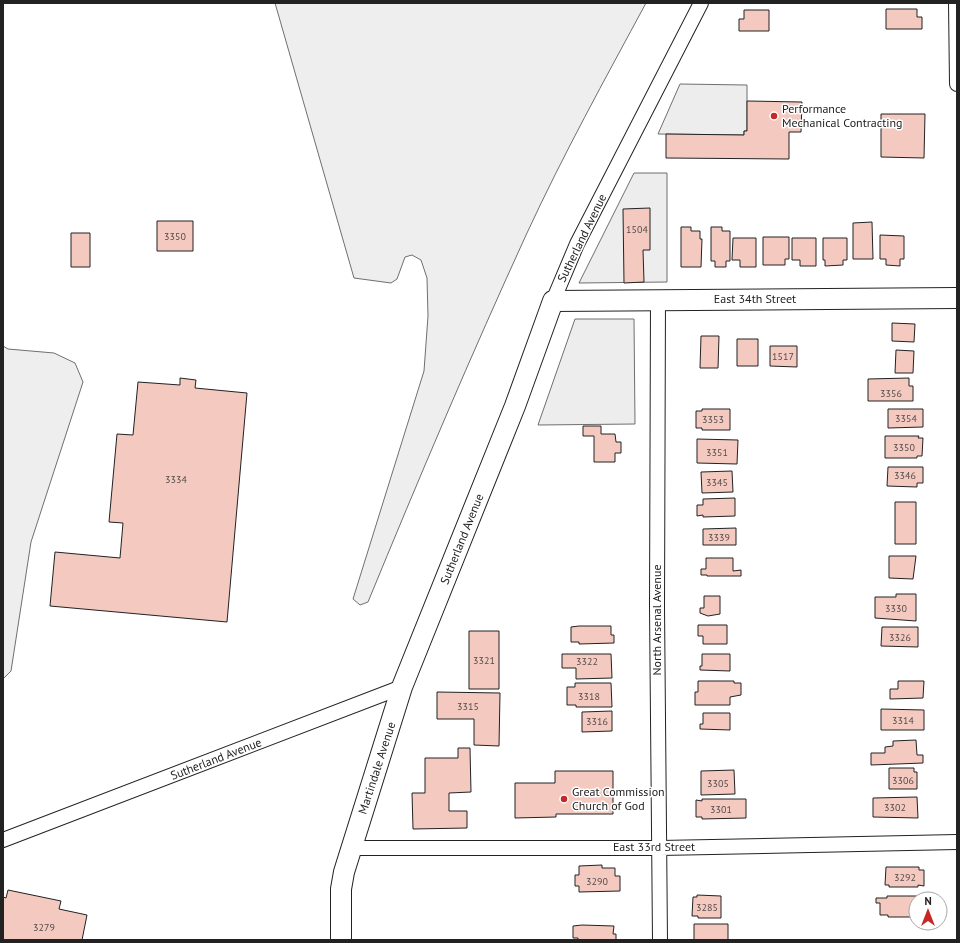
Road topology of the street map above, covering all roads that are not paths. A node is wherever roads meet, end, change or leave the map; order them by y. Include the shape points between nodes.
1 (701, 3) edge
2 (956, 3) edge
3 (957, 84) edge
4 (957, 298) edge
5 (553, 300) junction
6 (658, 300) junction
7 (402, 688) junction
8 (3, 840) edge
9 (957, 842) edge
10 (351, 848) junction
11 (660, 848) junction
12 (341, 940) edge
13 (660, 940) edge

1 - 5 street, Sutherland Avenue via 577,244
2 - 3 street
4 - 6 main road, East 34th Street
5 - 6 main road, East 34th Street
5 - 7 main road, Sutherland Avenue via 515,406
6 - 11 street, North Arsenal Avenue via 657,607
7 - 8 street, Sutherland Avenue
7 - 10 main road, Martindale Avenue
9 - 11 street, East 33rd Street
10 - 11 street, East 33rd Street
10 - 12 main road, Martindale Avenue via 341,889
11 - 13 street, North Arsenal Avenue

